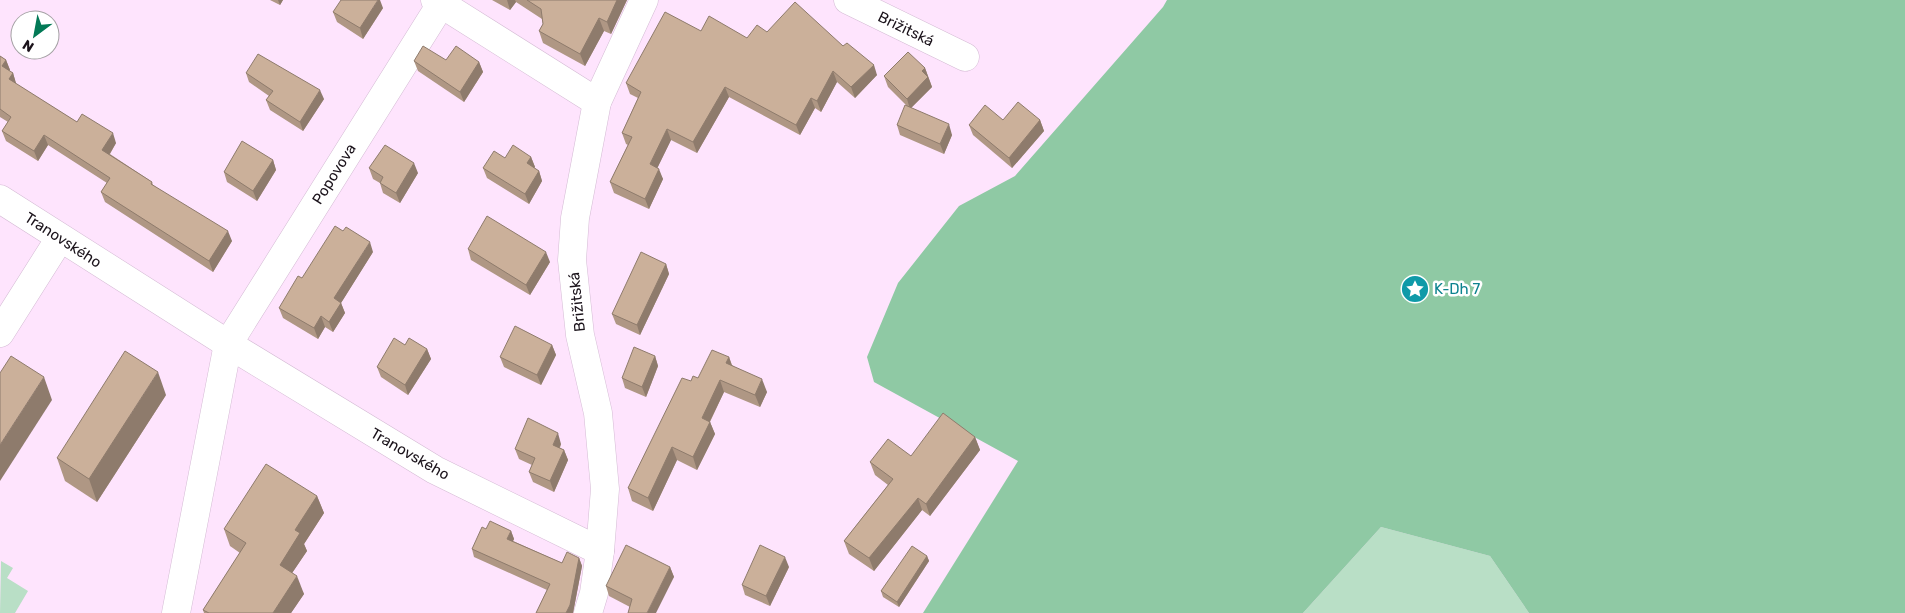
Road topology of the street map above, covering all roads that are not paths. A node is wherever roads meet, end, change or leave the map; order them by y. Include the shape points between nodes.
1 (644, 0) edge
2 (848, 0) edge
3 (438, 2) edge
4 (965, 57) dead end
5 (597, 102) junction
6 (0, 199) edge
7 (60, 238) junction
8 (0, 333) edge
9 (228, 344) junction
10 (600, 551) junction
11 (176, 613) edge
12 (588, 613) edge

1 - 5 street, Brižitská
2 - 4 street, Brižitská
3 - 5 street, Popovova
3 - 9 street, Popovova
5 - 10 street, Brižitská via 575,218 572,260 580,335 599,426 605,490
6 - 7 street, Tranovského
7 - 8 street
7 - 9 street, Tranovského
9 - 10 street, Tranovského via 435,470
9 - 11 street
10 - 12 street, Brižitská

